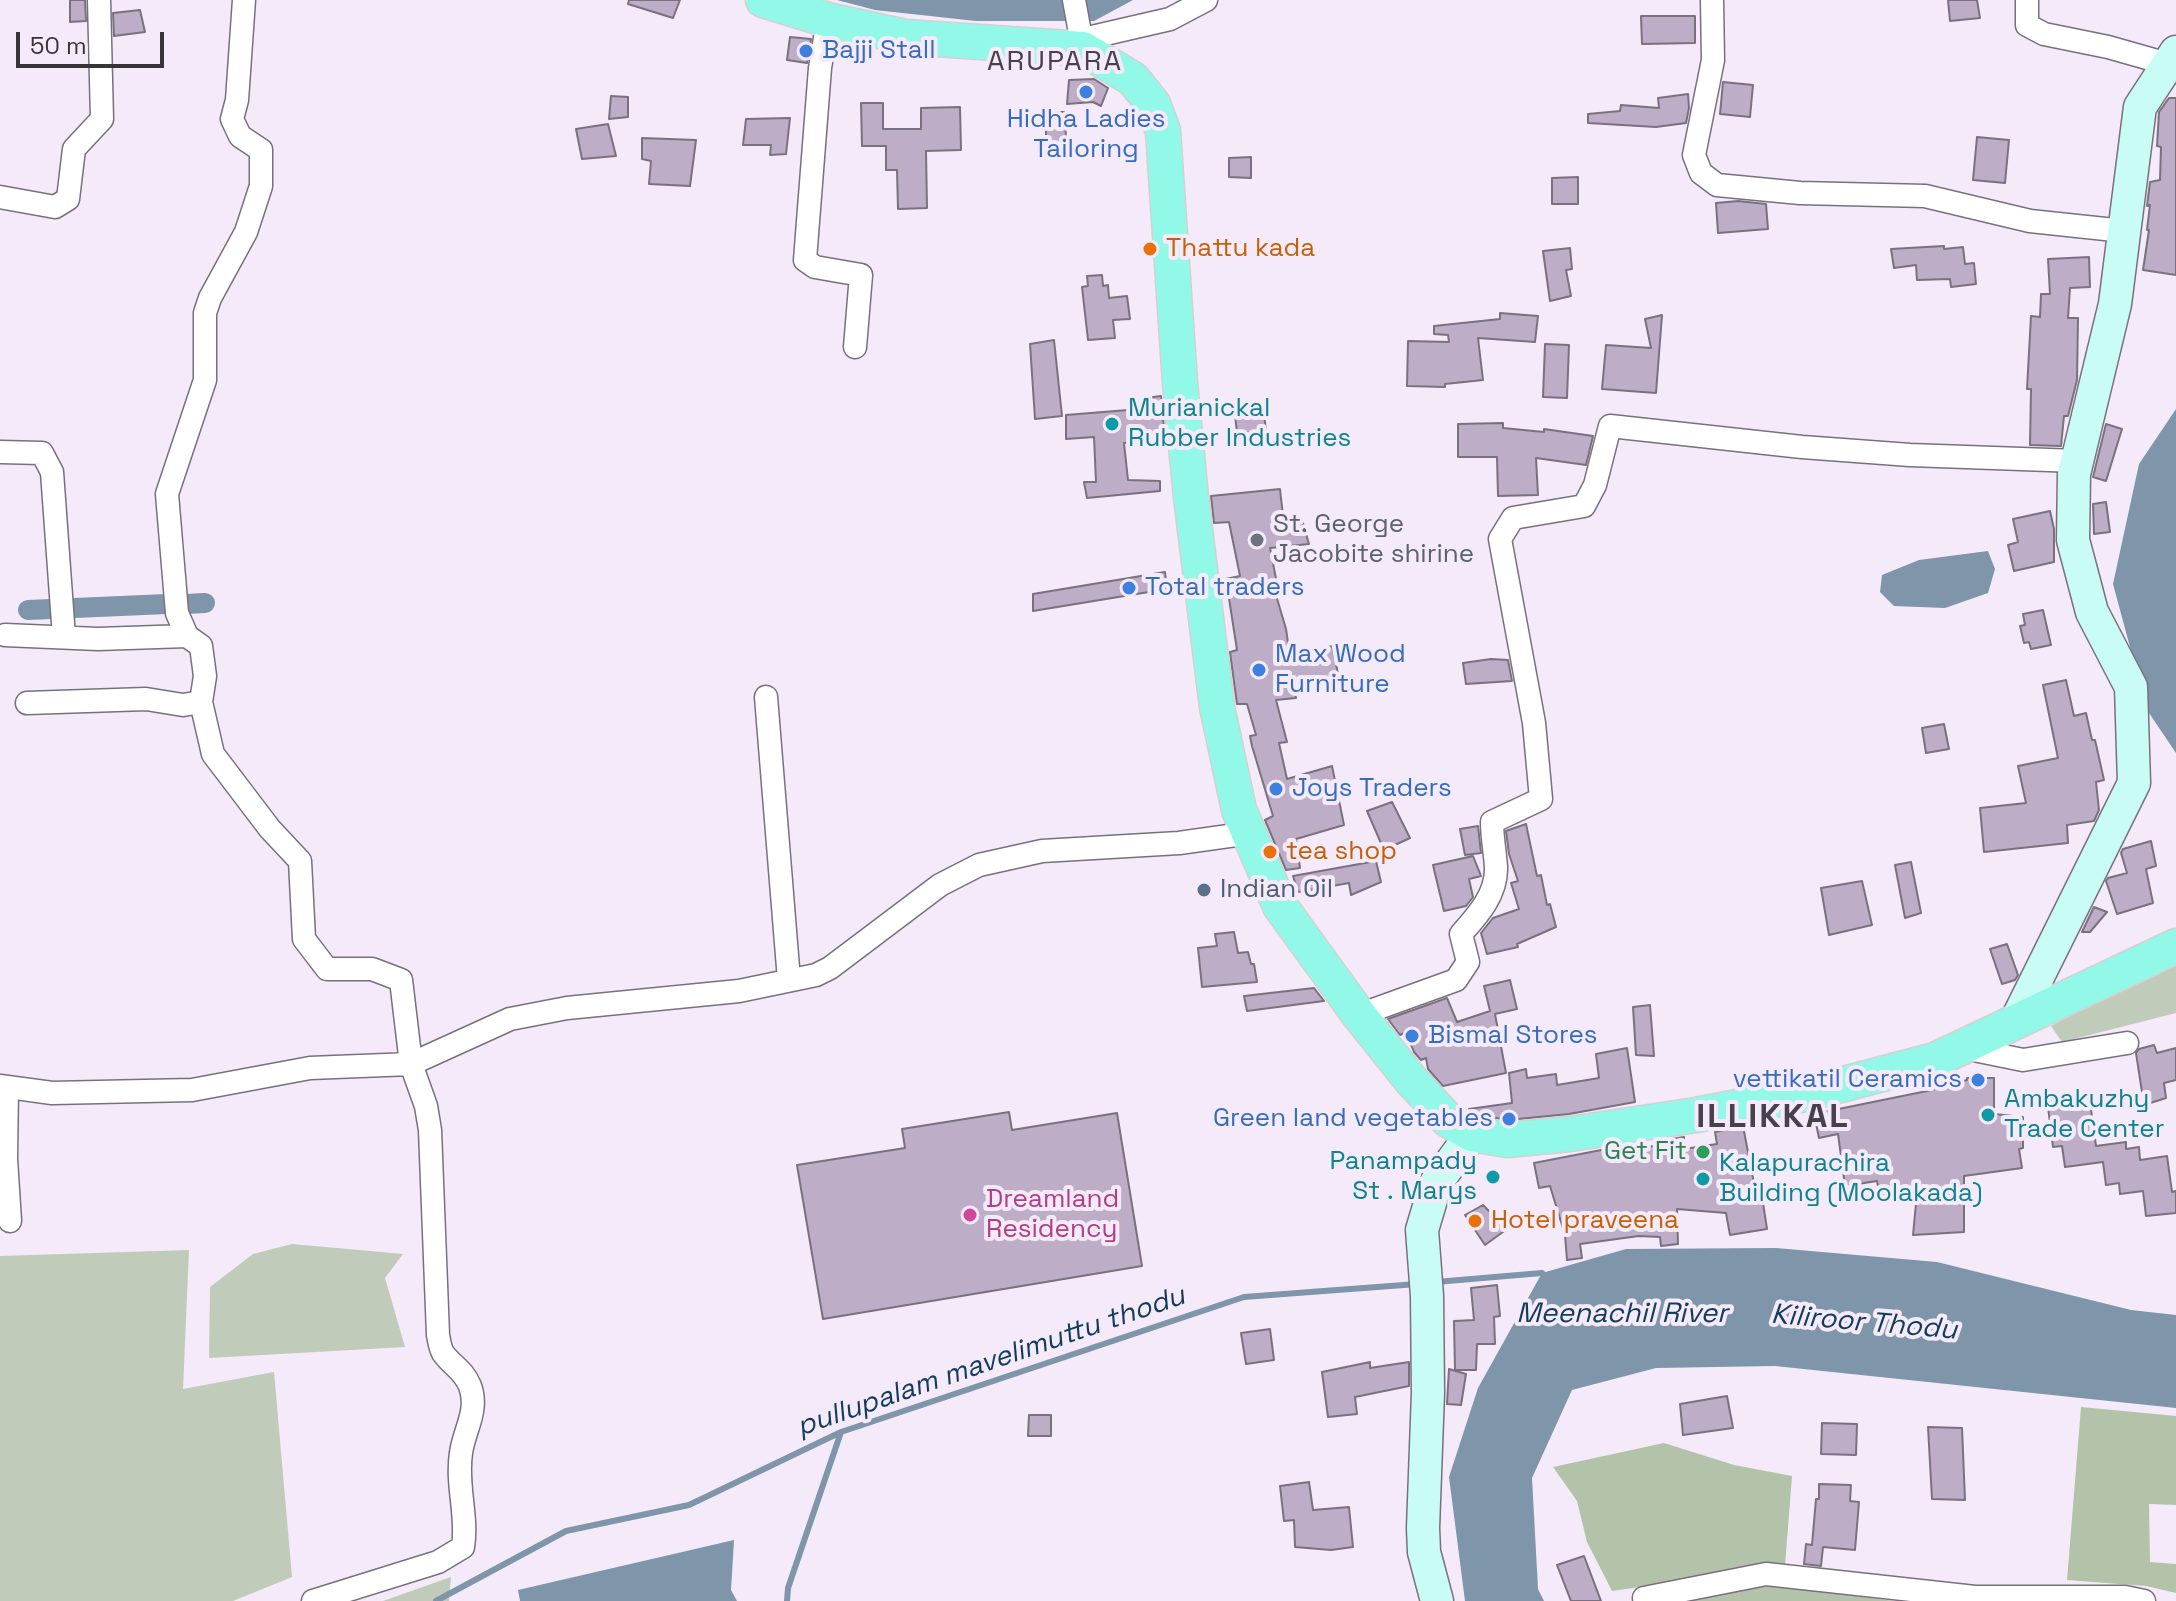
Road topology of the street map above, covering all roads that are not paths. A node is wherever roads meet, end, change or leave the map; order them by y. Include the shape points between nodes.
1 (99, 0) edge
2 (244, 0) edge
3 (763, 0) edge
4 (1074, 0) edge
5 (1206, 0) edge
6 (1712, 0) edge
7 (2027, 0) edge
8 (828, 20) junction
9 (1082, 44) junction
10 (2172, 58) edge
11 (0, 197) edge
12 (2124, 231) junction
13 (855, 347) dead end
14 (0, 452) edge
15 (2077, 461) junction
16 (5, 635) dead end
17 (187, 636) junction
18 (64, 637) junction
19 (766, 697) dead end
20 (201, 702) junction
21 (27, 703) dead end
22 (1250, 833) junction
23 (2176, 946) edge
24 (789, 980) junction
25 (1359, 1015) junction
26 (2017, 1019) junction
27 (2127, 1043) dead end
28 (1964, 1048) junction
29 (411, 1064) junction
30 (4, 1086) edge
31 (1472, 1134) junction
32 (10, 1221) dead end
33 (1644, 1598) dead end
34 (313, 1601) edge
35 (1437, 1601) edge
36 (2144, 1601) edge

1 - 11 street via 102,119 74,149 68,199 55,207
2 - 17 street via 232,119 240,136 261,150 261,186 246,232 205,313 205,380 167,494 177,606
3 - 8 main road
4 - 9 street
5 - 9 street via 1170,19 1092,37
6 - 12 street via 1713,60 1694,155 1701,173 1717,185 1925,196 2030,221
7 - 10 street via 2027,25 2044,34
8 - 9 main road via 906,37
8 - 13 street via 805,260 815,267 861,275
9 - 22 main road via 1133,79 1153,104 1163,131 1180,383 1204,607 1217,707 1239,810
10 - 12 street via 2140,107
12 - 15 street via 2115,304
14 - 18 street via 42,453 52,472
15 - 25 street via 1818,448 1610,426 1584,506 1513,518 1500,539 1534,723 1541,799 1492,822 1497,870 1491,896 1461,934 1468,962 1456,980
15 - 26 street via 2073,540 2092,612 2131,687 2134,783
16 - 18 street
17 - 18 street
17 - 20 street via 201,646
19 - 24 street
20 - 21 street
20 - 29 street via 213,754 300,861 304,939 327,969 372,969 401,980
22 - 24 street via 1042,851 979,865 940,885 830,968
22 - 25 main road via 1280,906
23 - 26 main road
24 - 29 street via 510,1019
25 - 31 main road via 1448,1120
26 - 28 main road
27 - 28 street via 2023,1060
28 - 31 main road via 1870,1079 1696,1115 1507,1140
29 - 30 street via 310,1068 192,1090 52,1093
29 - 34 street via 430,1130 441,1351 461,1369 474,1413 461,1451 458,1482 463,1547 438,1562
30 - 32 street
31 - 35 street via 1436,1183 1422,1230 1428,1393 1423,1528
33 - 36 street via 1766,1574 1975,1597

